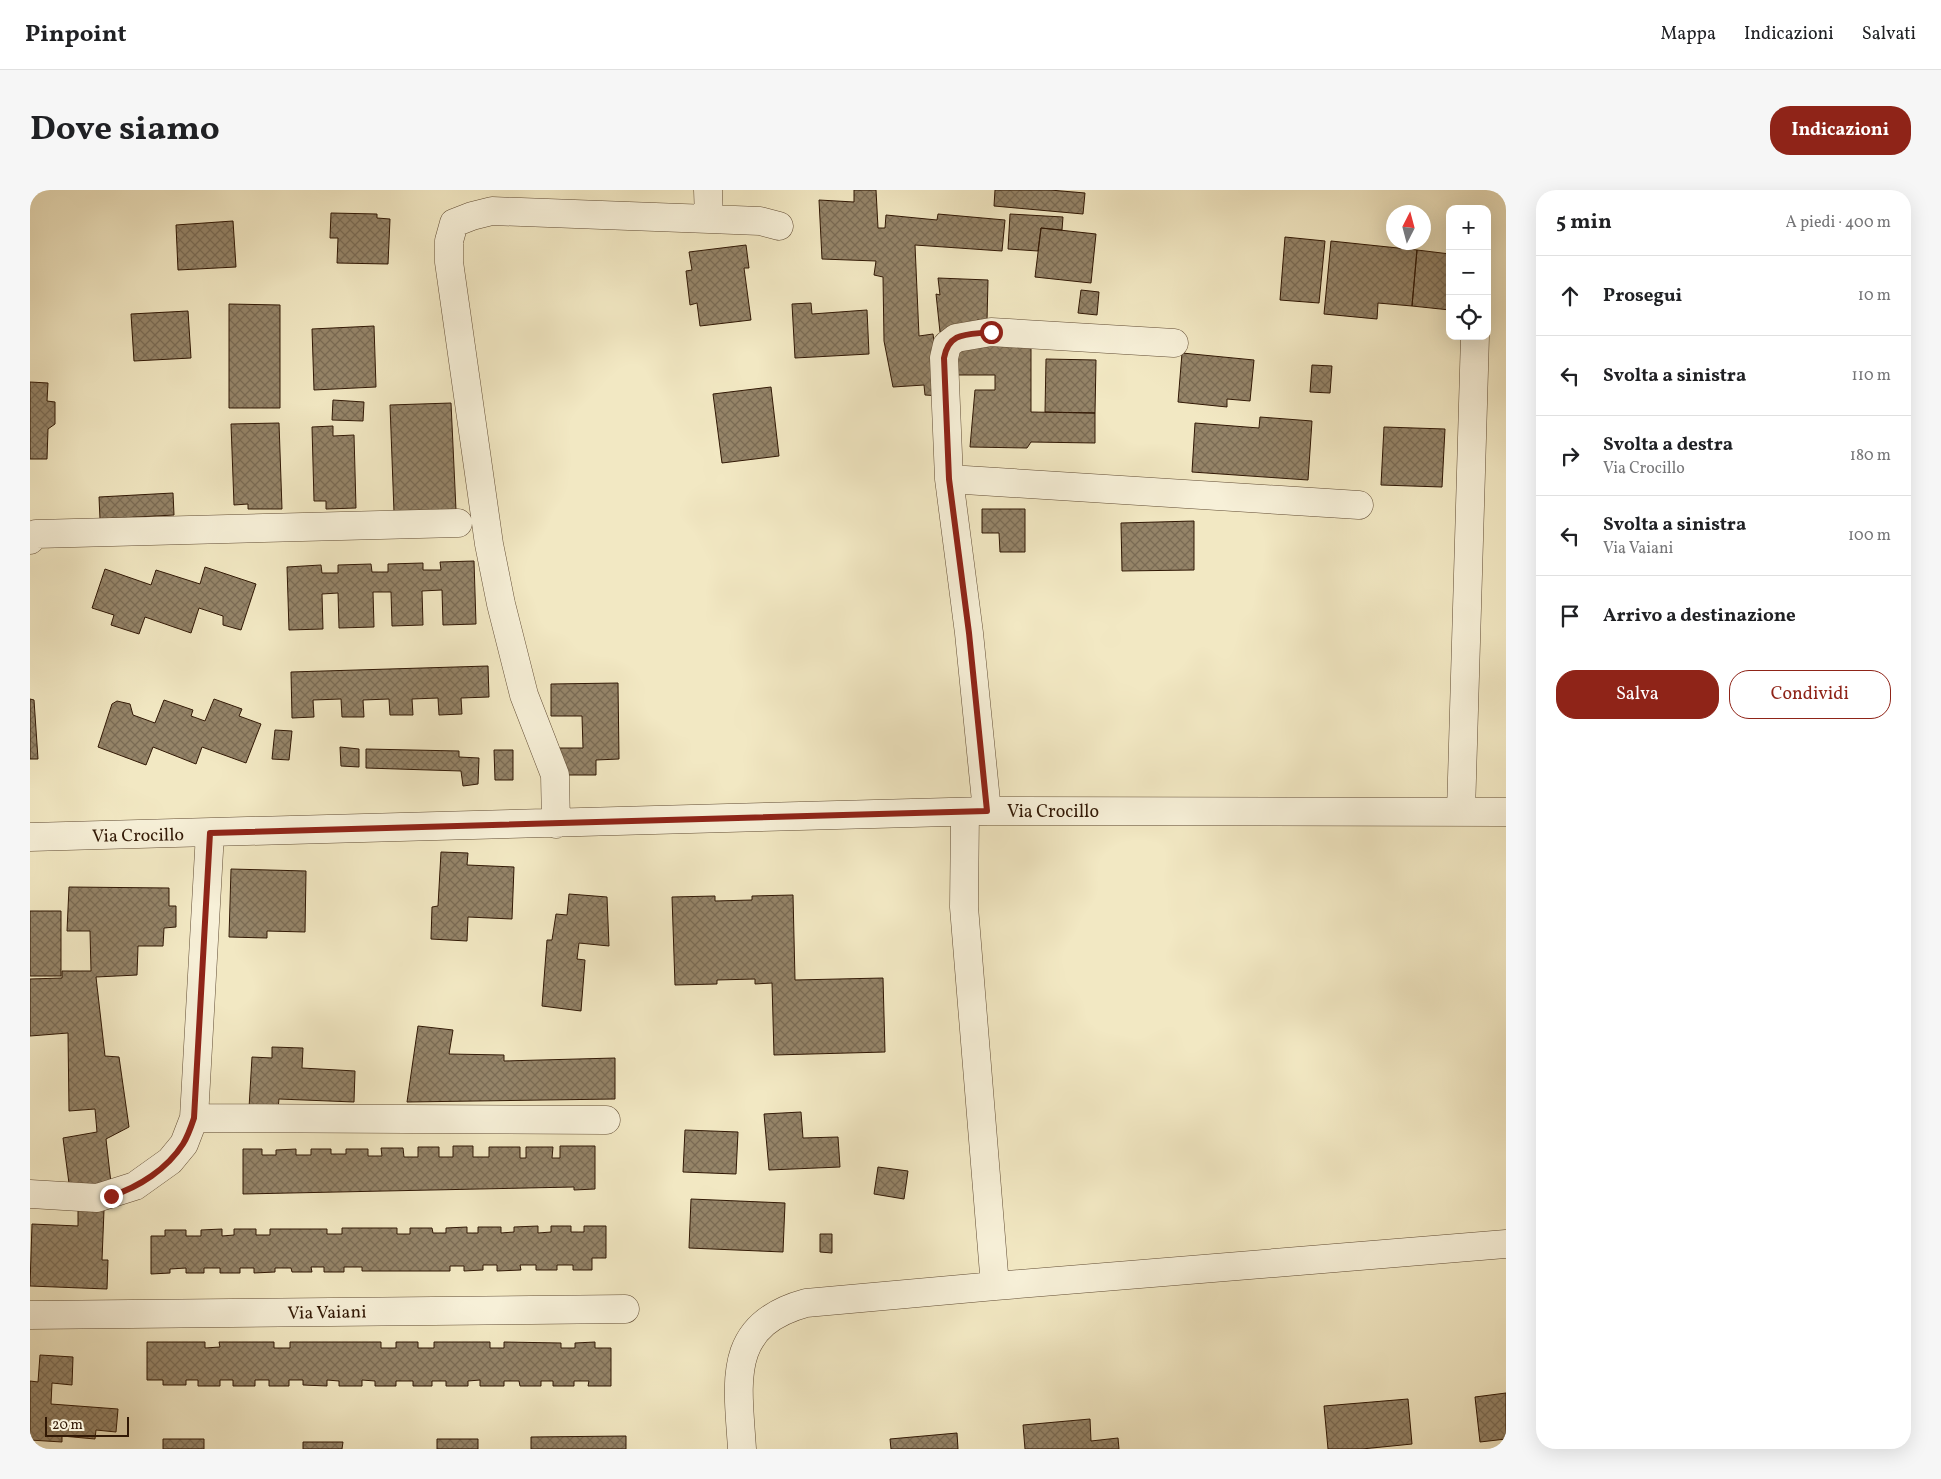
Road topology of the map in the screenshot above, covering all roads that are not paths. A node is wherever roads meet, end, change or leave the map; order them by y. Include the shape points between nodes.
1 (708, 190) edge
2 (594, 202) edge
3 (708, 219) junction
4 (779, 226) dead end
5 (1475, 340) edge
6 (1174, 343) dead end
7 (949, 479) junction
8 (1359, 504) dead end
9 (458, 524) dead end
10 (30, 540) edge
11 (976, 811) junction
12 (1461, 812) junction
13 (1506, 812) edge
14 (556, 824) junction
15 (210, 833) junction
16 (30, 837) edge
17 (194, 1118) junction
18 (606, 1120) dead end
19 (30, 1194) edge
20 (1506, 1244) edge
21 (995, 1286) junction
22 (625, 1309) dead end
23 (30, 1315) edge
24 (742, 1449) edge

1 - 3 street
2 - 3 street
2 - 14 street via 492,211 454,223 449,241 449,262 500,604 524,695 554,776
3 - 4 street via 760,221
5 - 12 street
6 - 7 street via 991,332 956,338 947,345 944,358
7 - 8 street
7 - 11 street via 969,633
9 - 10 street via 36,534
11 - 12 street, Via Crocillo
11 - 14 street, Via Crocillo
11 - 21 street via 964,907
12 - 13 street, Via Crocillo
14 - 15 street, Via Crocillo
15 - 16 street, Via Crocillo
15 - 17 street
17 - 18 street
17 - 19 street via 184,1144 170,1160 130,1189 97,1198
20 - 21 street
21 - 24 street via 806,1304 777,1314 754,1335 740,1364 737,1379
22 - 23 street, Via Vaiani

